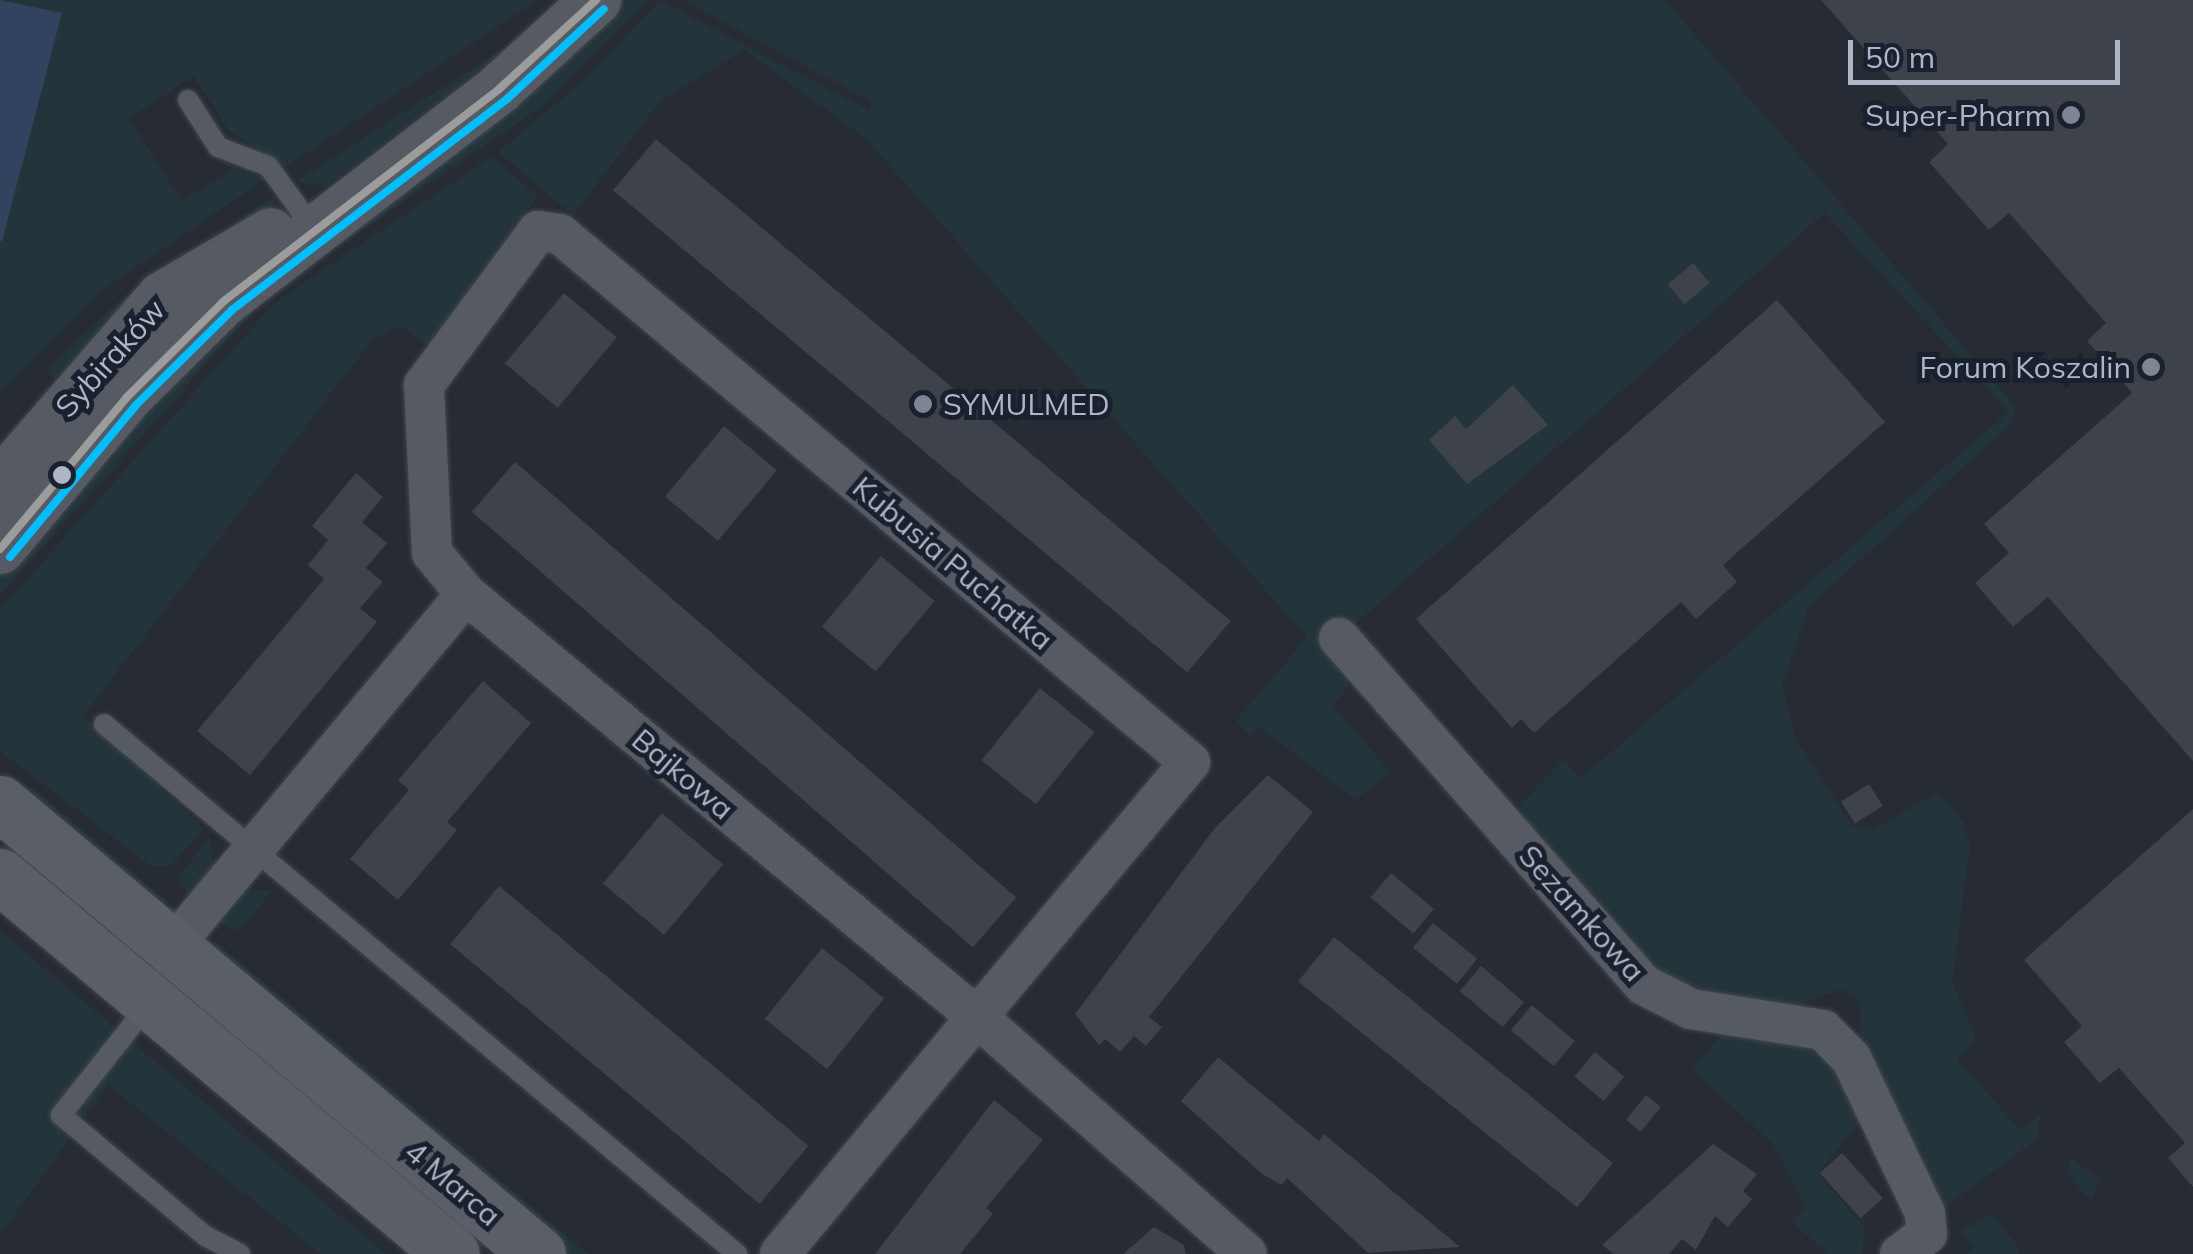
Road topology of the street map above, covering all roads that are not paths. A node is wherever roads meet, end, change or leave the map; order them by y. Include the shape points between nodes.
1 (596, 0) edge
2 (188, 100) dead end
3 (394, 166) junction
4 (303, 214) junction
5 (0, 484) edge
6 (0, 549) edge
7 (466, 594) junction
8 (1339, 638) dead end
9 (104, 724) dead end
10 (0, 803) edge
11 (252, 849) junction
12 (0, 876) edge
13 (172, 947) junction
14 (150, 1002) junction
15 (977, 1017) junction
16 (240, 1254) edge
17 (452, 1254) edge
18 (538, 1254) edge
19 (737, 1254) edge
20 (780, 1254) edge
21 (1246, 1254) edge
22 (1900, 1254) edge

1 - 3 street, Sybiraków via 499,90
2 - 4 lane via 218,147 268,166
3 - 4 street, Sybiraków
3 - 6 street, Sybiraków via 194,329
4 - 5 street, Sybiraków via 162,297
7 - 11 street
7 - 15 street, Bajkowa
7 - 15 street, Kubusia Puchatka via 432,553 424,386 522,241 550,231 1190,762
8 - 22 street, Sezamkowa via 1644,984 1691,1009 1823,1030 1850,1058 1925,1213 1927,1234
9 - 11 lane
10 - 13 main road, 4 Marca
11 - 13 street
11 - 19 lane
12 - 14 main road, 4 Marca
13 - 18 main road, 4 Marca
14 - 16 lane via 61,1115 205,1236
14 - 17 main road, 4 Marca
15 - 20 street, Kubusia Puchatka
15 - 21 street, Bajkowa

